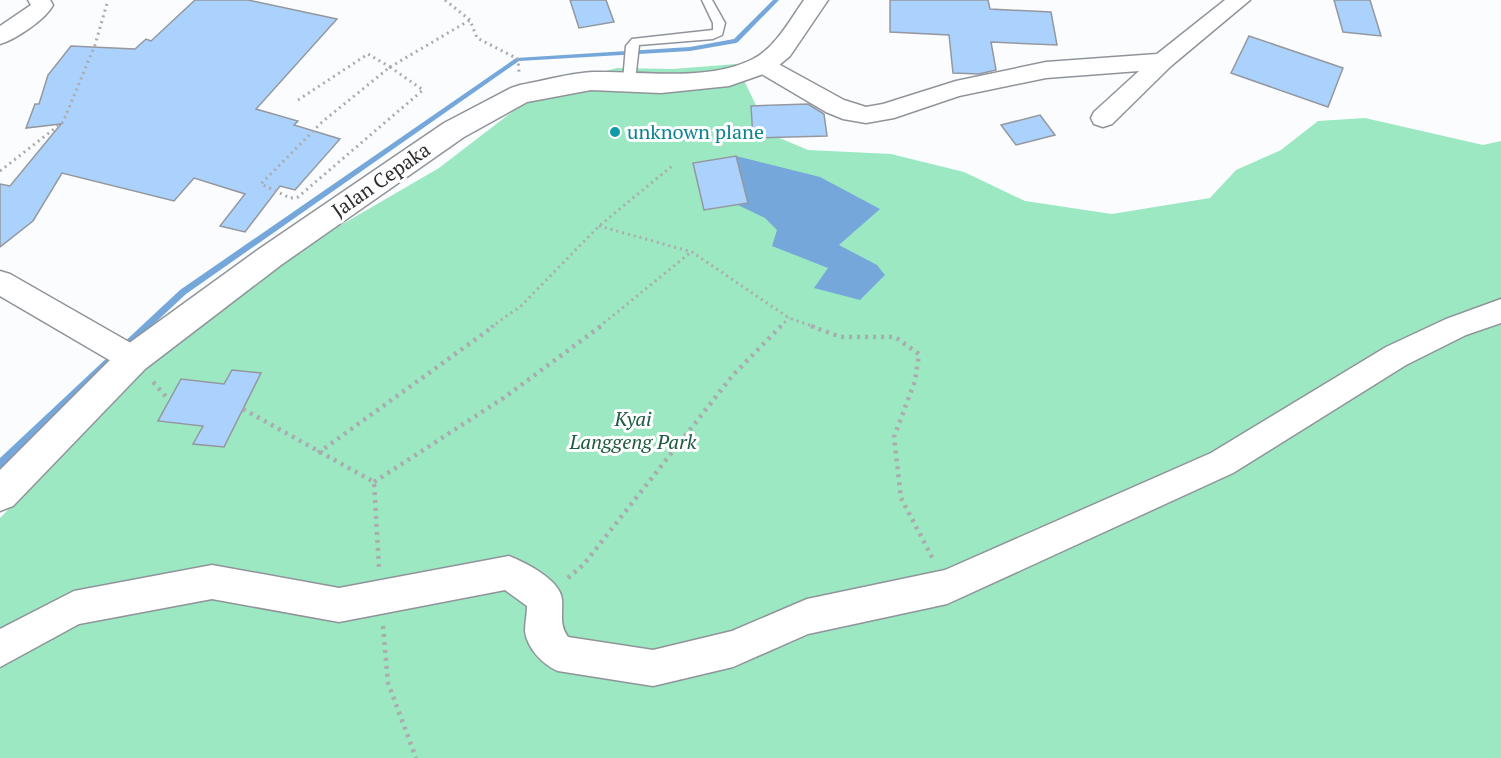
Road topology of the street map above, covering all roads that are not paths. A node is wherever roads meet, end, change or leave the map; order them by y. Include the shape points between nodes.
1 (40, 0) edge
2 (707, 0) edge
3 (816, 0) edge
4 (1234, 1) edge
5 (0, 37) edge
6 (1164, 61) junction
7 (763, 64) junction
8 (629, 81) junction
9 (1103, 118) dead end
10 (0, 282) edge
11 (1501, 311) edge
12 (133, 359) junction
13 (2, 490) edge
14 (0, 649) edge

1 - 5 street via 40,9
2 - 8 lane via 719,23 718,32 636,42 632,46
3 - 7 street, Jalan Cepaka via 781,50
4 - 6 street
6 - 7 street via 1046,70 956,89 866,115 835,106
6 - 9 street
7 - 8 street, Jalan Cepaka via 729,77 700,81
8 - 12 street, Jalan Cepaka via 591,81 519,94 485,111 270,257
10 - 12 street
11 - 14 street via 1456,327 1396,356 1222,463 948,587 807,616 733,649 653,668 558,653 543,632 544,598 508,573 339,605 212,582 74,608
12 - 13 street, Jalan Cepaka

